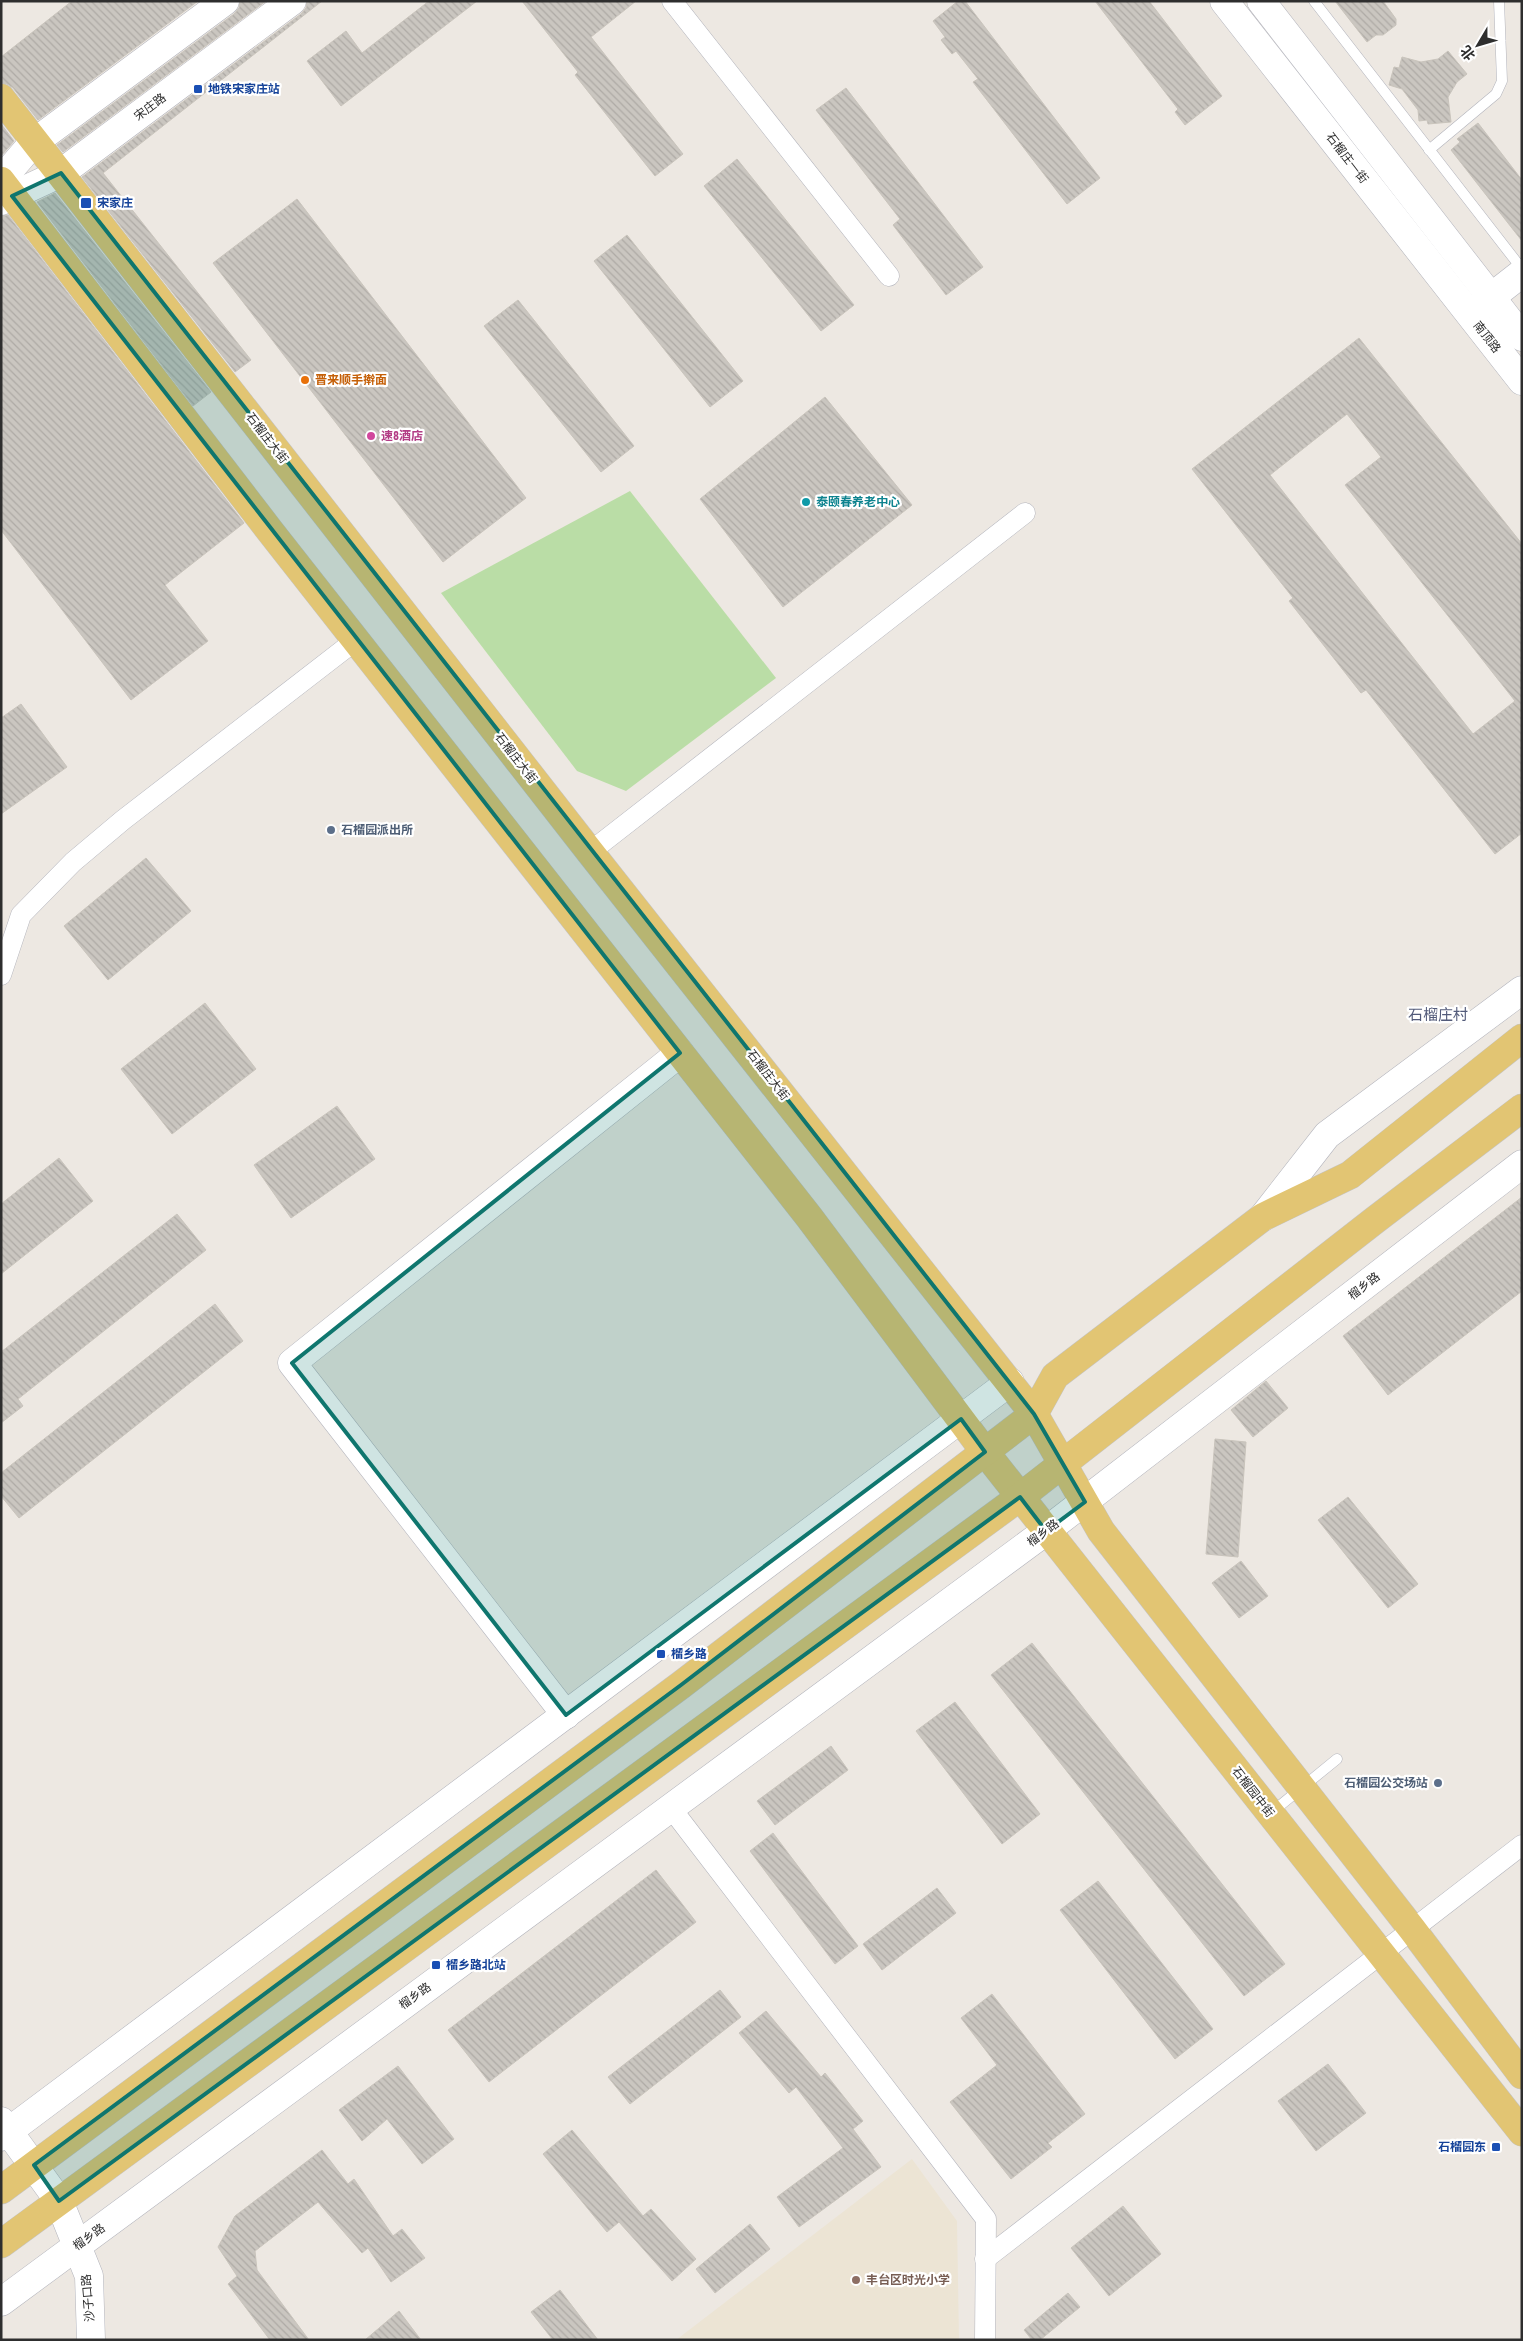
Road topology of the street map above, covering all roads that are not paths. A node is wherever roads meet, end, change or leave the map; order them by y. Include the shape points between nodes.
1 (225, 1) edge
2 (292, 1) edge
3 (672, 1) edge
4 (1224, 1) edge
5 (1261, 1) edge
6 (1314, 1) edge
7 (1499, 1) edge
8 (1, 98) edge
9 (35, 141) junction
10 (1429, 150) junction
11 (61, 173) junction
12 (4, 189) edge
13 (1522, 271) edge
14 (888, 276) dead end
15 (1490, 297) junction
16 (1470, 314) junction
17 (1522, 337) edge
18 (1522, 381) edge
19 (1025, 513) dead end
20 (356, 640) junction
21 (590, 852) junction
22 (1, 975) edge
23 (1522, 990) edge
24 (1522, 1038) edge
25 (680, 1053) junction
26 (1522, 1108) edge
27 (1522, 1164) edge
28 (1263, 1217) junction
29 (1010, 1382) junction
30 (1034, 1414) junction
31 (961, 1419) junction
32 (985, 1452) junction
33 (1062, 1465) junction
34 (1020, 1497) junction
35 (1085, 1502) junction
36 (1046, 1531) junction
37 (566, 1715) junction
38 (1337, 1759) dead end
39 (1301, 1788) junction
40 (671, 1808) junction
41 (1270, 1814) junction
42 (1522, 1845) edge
43 (1412, 1929) junction
44 (1380, 1953) junction
45 (1522, 2075) edge
46 (4, 2130) edge
47 (1522, 2132) edge
48 (34, 2165) junction
49 (1, 2190) edge
50 (58, 2201) junction
51 (1, 2244) edge
52 (78, 2246) junction
53 (985, 2259) junction
54 (1, 2302) edge
55 (91, 2340) edge
56 (985, 2340) edge

1 - 9 street
2 - 11 street, 宋庄路
3 - 14 street
4 - 16 street, 石榴庄一街
5 - 15 street
6 - 10 lane
7 - 10 lane via 1502,81 1496,94
8 - 9 main road, 石榴庄大街
9 - 11 main road, 石榴庄大街
9 - 12 street
10 - 13 lane
11 - 12 street, 宋庄路
11 - 21 main road, 石榴庄大街
12 - 20 main road
13 - 15 street, 南顶路
15 - 16 street, 南顶路
15 - 17 street
16 - 18 street, 南顶路
19 - 21 street
20 - 22 street via 73,862 21,915
20 - 25 main road
21 - 29 main road, 石榴庄大街
23 - 28 street via 1327,1135
24 - 28 main road via 1350,1175
25 - 31 main road
25 - 37 street via 292,1363
26 - 33 main road
27 - 35 street, 榴乡路
28 - 30 main road via 1054,1376
29 - 30 main road, 石榴庄大街
29 - 31 street
30 - 32 main road
30 - 33 main road
31 - 32 main road
31 - 37 street
32 - 34 main road, 石榴园中街
32 - 48 main road via 681,1685
33 - 34 main road
33 - 35 main road
34 - 36 main road, 石榴园中街
34 - 50 main road
35 - 36 street, 榴乡路
35 - 39 main road via 1101,1531
36 - 40 street, 榴乡路
36 - 41 main road, 石榴园中街
37 - 46 street
38 - 39 lane
39 - 41 lane
39 - 43 main road
40 - 52 street, 榴乡路
40 - 53 street via 986,2219
41 - 44 main road, 石榴园中街
42 - 43 street
43 - 44 street
43 - 45 main road
44 - 47 main road, 石榴园中街
44 - 53 street
46 - 48 street, 沙子口路
48 - 49 main road
48 - 50 street, 沙子口路
50 - 51 main road
50 - 52 street, 沙子口路
52 - 54 street, 榴乡路
52 - 55 street, 沙子口路 via 88,2276
53 - 56 street

